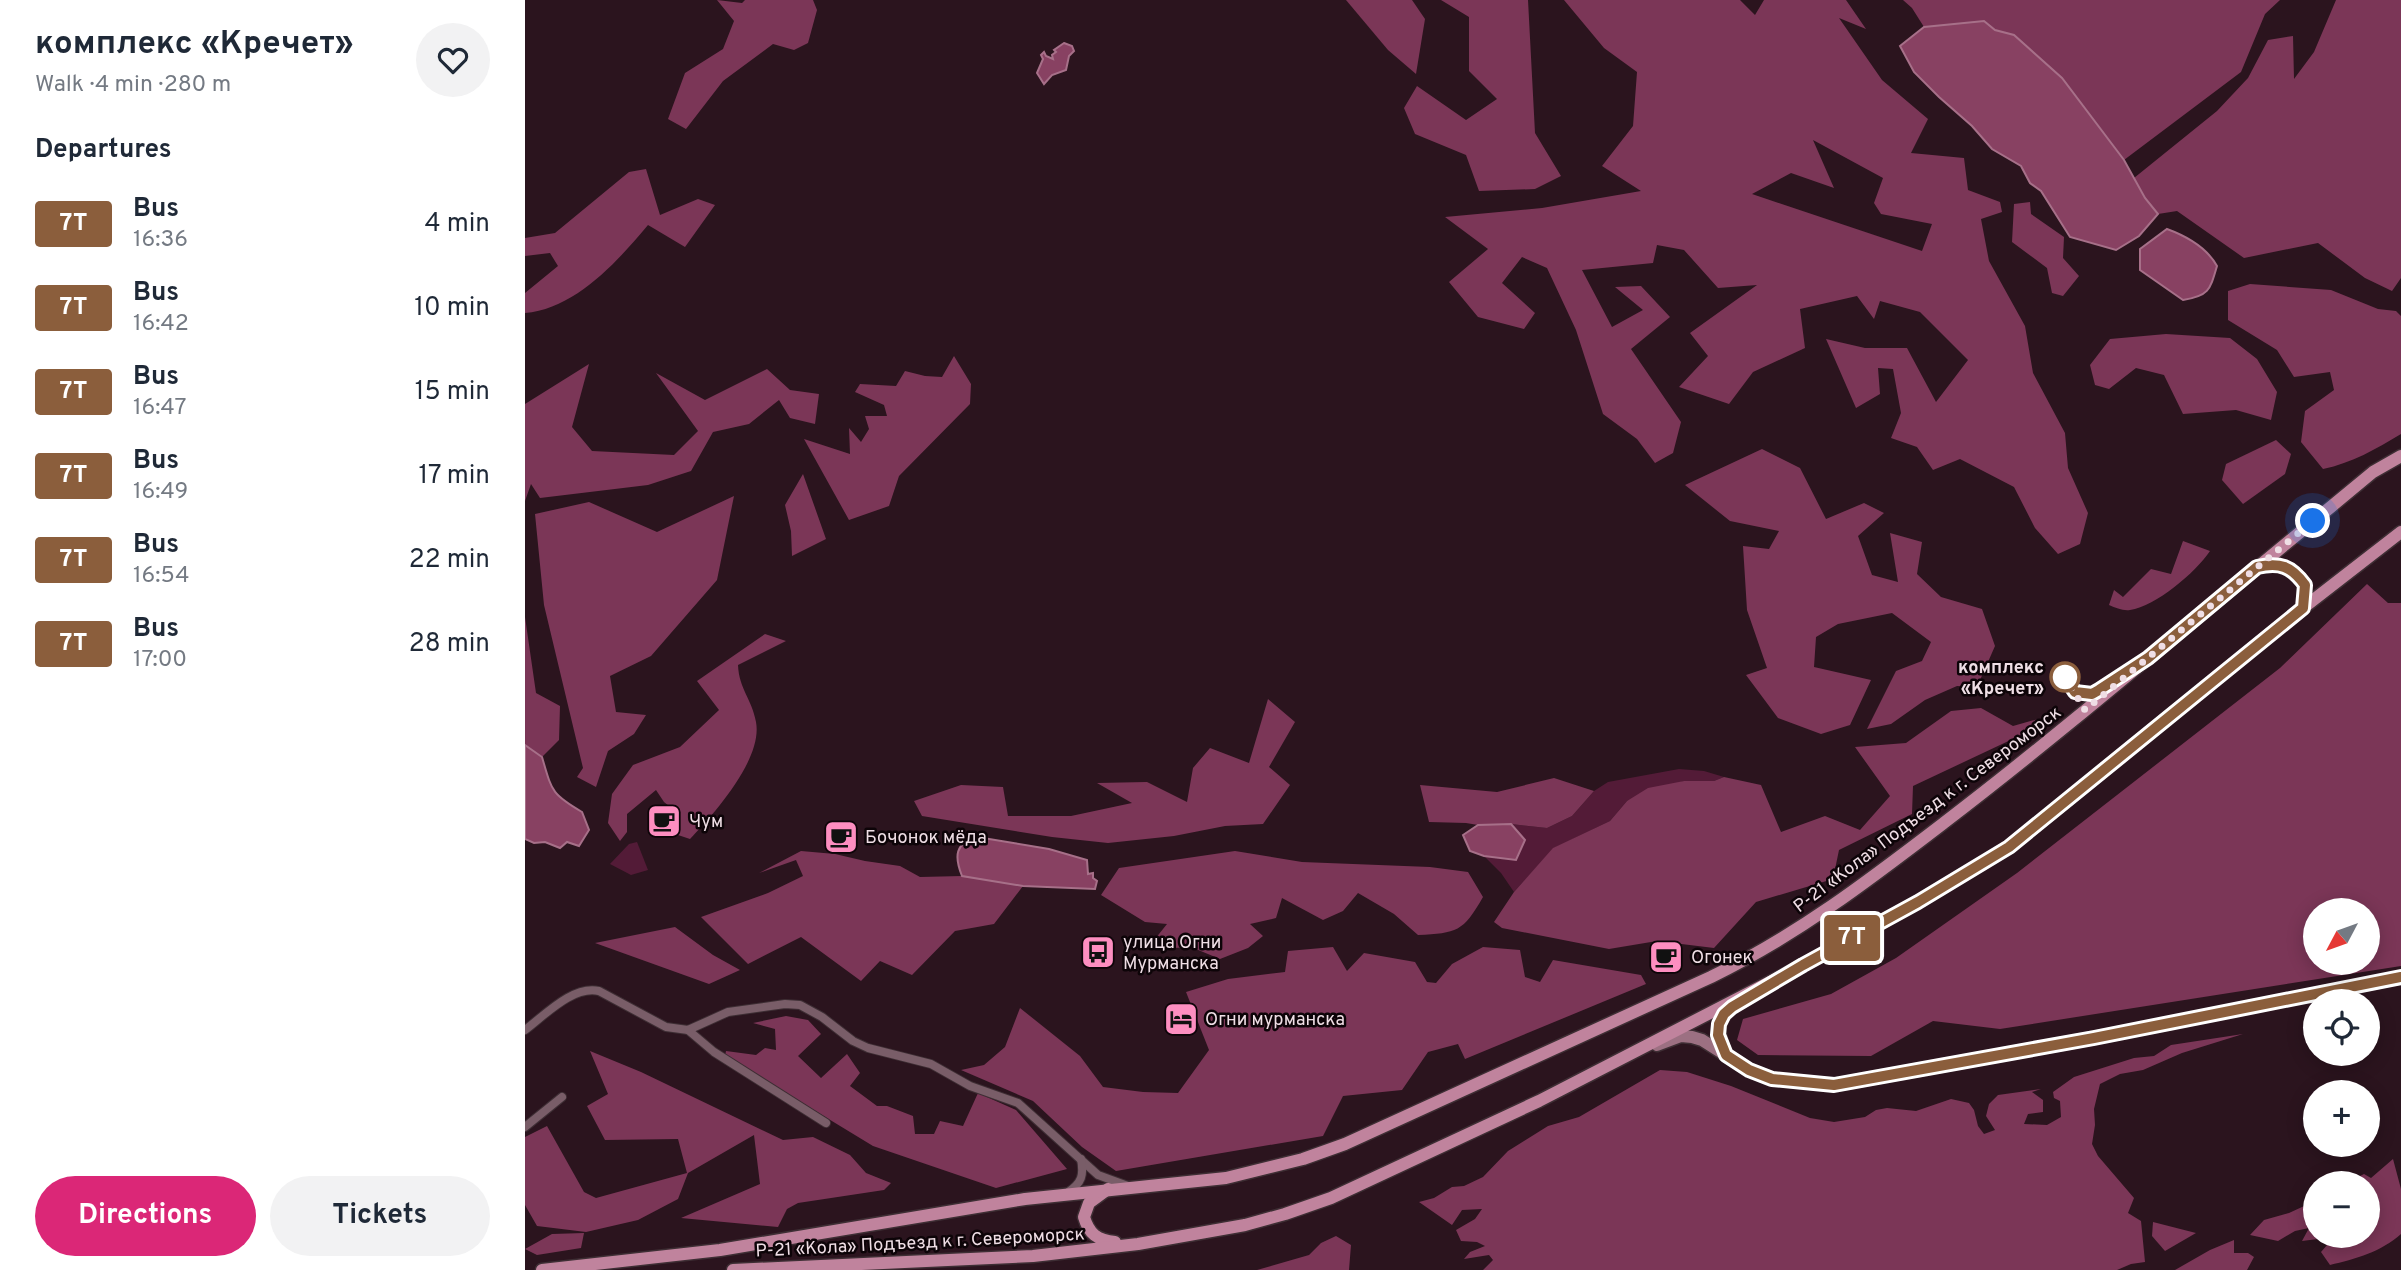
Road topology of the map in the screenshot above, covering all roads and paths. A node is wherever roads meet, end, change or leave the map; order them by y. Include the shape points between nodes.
1 (2401, 456) edge
2 (2401, 532) edge
3 (2257, 567) junction
4 (2303, 608) junction
5 (1803, 965) junction
6 (2401, 977) edge
7 (525, 1030) edge
8 (688, 1030) junction
9 (1726, 1055) junction
10 (1593, 1073) junction
11 (562, 1097) dead end
12 (827, 1123) dead end
13 (525, 1127) edge
14 (1081, 1159) junction
15 (1130, 1186) junction
16 (1108, 1189) junction
17 (1064, 1194) junction
18 (1138, 1244) junction
19 (542, 1270) edge
20 (733, 1270) edge

1 - 3 main road, Р-21 «Кола» Подъезд к г. Североморск via 2373,472
2 - 4 main road
3 - 4 main road via 2290,567 2305,585
3 - 15 main road, Р-21 «Кола» Подъезд к г. Североморск via 2022,763 1779,941 1711,977 1345,1144 1267,1169 1192,1182
4 - 5 main road via 2009,847
5 - 9 main road via 1724,1014 1718,1035
5 - 10 main road
6 - 9 main road via 1834,1085 1772,1079
7 - 8 street via 567,999 590,989 666,1027
8 - 12 street via 714,1052
8 - 14 street via 728,1012 800,1005 853,1041 944,1069 970,1086 1008,1099 1027,1110
9 - 10 main road via 1702,1040 1681,1036
10 - 18 main road, Р-21 «Кола» Подъезд к г. Североморск via 1331,1198 1245,1225
11 - 13 street
14 - 15 street via 1098,1175
14 - 17 street via 1083,1175 1075,1188
15 - 16 main road, Р-21 «Кола» Подъезд к г. Североморск
16 - 17 main road, Р-21 «Кола» Подъезд к г. Североморск
16 - 18 main road via 1089,1203 1086,1225 1098,1238
17 - 19 main road, Р-21 «Кола» Подъезд к г. Североморск via 720,1250
18 - 20 main road, Р-21 «Кола» Подъезд к г. Североморск via 1033,1256

